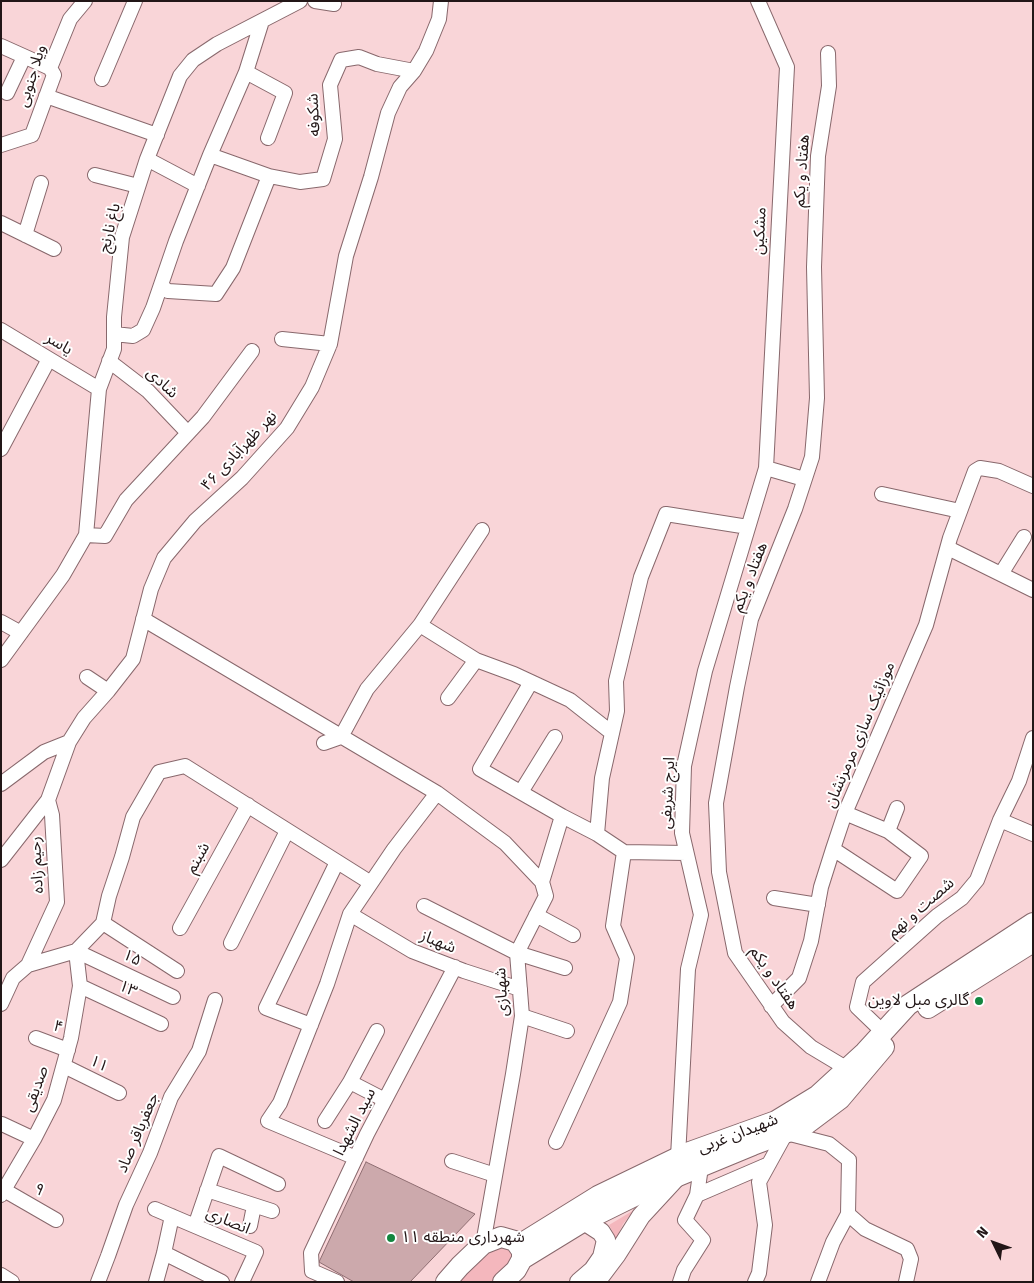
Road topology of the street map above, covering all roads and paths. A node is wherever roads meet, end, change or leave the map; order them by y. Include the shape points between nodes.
1 (85, 1) edge
2 (135, 1) edge
3 (300, 1) edge
4 (315, 1) edge
5 (441, 1) edge
6 (758, 1) edge
7 (334, 4) dead end
8 (262, 21) junction
9 (1, 46) edge
10 (828, 53) dead end
11 (24, 57) junction
12 (50, 68) junction
13 (414, 71) junction
14 (246, 72) junction
15 (102, 79) dead end
16 (7, 93) dead end
17 (46, 96) junction
18 (157, 135) junction
19 (268, 138) dead end
20 (1, 145) edge
21 (210, 155) junction
22 (147, 159) junction
23 (95, 175) dead end
24 (269, 176) junction
25 (41, 183) dead end
26 (138, 186) junction
27 (198, 186) junction
28 (1, 223) edge
29 (25, 235) junction
30 (54, 249) dead end
31 (161, 286) junction
32 (1, 330) edge
33 (114, 334) junction
34 (282, 339) dead end
35 (330, 344) junction
36 (252, 351) dead end
37 (49, 359) junction
38 (109, 362) junction
39 (99, 389) junction
40 (188, 433) junction
41 (1, 449) edge
42 (766, 468) junction
43 (804, 479) junction
44 (1033, 486) edge
45 (882, 494) dead end
46 (960, 511) junction
47 (748, 527) junction
48 (482, 530) dead end
49 (86, 535) junction
50 (1024, 537) dead end
51 (948, 548) junction
52 (1001, 574) junction
53 (1033, 590) edge
54 (143, 619) junction
55 (1, 622) edge
56 (420, 625) junction
57 (21, 633) junction
58 (1, 660) edge
59 (476, 660) junction
60 (88, 677) dead end
61 (531, 682) junction
62 (108, 691) junction
63 (448, 698) dead end
64 (612, 733) junction
65 (342, 737) junction
66 (555, 737) dead end
67 (1033, 738) edge
68 (69, 742) junction
69 (324, 743) dead end
70 (1, 784) edge
71 (521, 792) junction
72 (437, 793) junction
73 (48, 800) junction
74 (248, 805) junction
75 (897, 808) dead end
76 (845, 813) junction
77 (562, 816) junction
78 (1000, 820) junction
79 (287, 830) junction
80 (888, 831) junction
81 (597, 834) junction
82 (1033, 834) edge
83 (833, 849) junction
84 (624, 852) junction
85 (686, 854) junction
86 (1, 860) edge
87 (337, 862) junction
88 (542, 882) junction
89 (371, 883) junction
90 (774, 898) dead end
91 (818, 905) junction
92 (424, 906) dead end
93 (350, 914) junction
94 (536, 915) junction
95 (103, 922) junction
96 (1033, 923) edge
97 (180, 928) dead end
98 (573, 936) dead end
99 (1033, 942) edge
100 (230, 943) dead end
101 (76, 951) junction
102 (517, 953) junction
103 (28, 965) junction
104 (455, 968) junction
105 (565, 968) dead end
106 (177, 971) dead end
107 (80, 986) junction
108 (520, 989) junction
109 (4, 990) edge
110 (172, 997) dead end
111 (215, 1000) dead end
112 (1, 1004) edge
113 (771, 1006) junction
114 (522, 1016) junction
115 (161, 1024) dead end
116 (311, 1025) junction
117 (377, 1030) dead end
118 (567, 1032) dead end
119 (883, 1032) junction
120 (36, 1038) dead end
121 (68, 1050) junction
122 (64, 1066) junction
123 (846, 1068) junction
124 (350, 1082) junction
125 (120, 1093) dead end
126 (385, 1100) junction
127 (325, 1121) dead end
128 (2, 1124) edge
129 (786, 1133) junction
130 (34, 1139) junction
131 (556, 1142) dead end
132 (356, 1158) junction
133 (452, 1161) dead end
134 (769, 1164) junction
135 (678, 1167) junction
136 (701, 1167) junction
137 (495, 1175) junction
138 (278, 1184) dead end
139 (207, 1190) junction
140 (3, 1192) edge
141 (697, 1195) junction
142 (254, 1206) junction
143 (155, 1209) dead end
144 (272, 1211) dead end
145 (848, 1214) junction
146 (172, 1216) junction
147 (56, 1220) dead end
148 (584, 1221) junction
149 (195, 1226) junction
150 (250, 1226) dead end
151 (483, 1244) junction
152 (521, 1252) junction
153 (164, 1253) junction
154 (1, 1275) edge
155 (12, 1282) edge
156 (98, 1282) edge
157 (156, 1282) edge
158 (222, 1282) edge
159 (242, 1282) edge
160 (336, 1282) edge
161 (446, 1282) edge
162 (502, 1282) edge
163 (579, 1282) edge
164 (596, 1282) edge
165 (680, 1282) edge
166 (755, 1282) edge
167 (818, 1282) edge
168 (906, 1282) edge

1 - 12 street, ویلا جنوبی via 70,19
2 - 15 street
3 - 8 street, باغ نارنج
4 - 7 street
5 - 13 street, نهر ظهرآبادی ۴۶ via 440,19
6 - 42 street, مشکین via 787,67
8 - 14 street
8 - 18 street, باغ نارنج via 193,60 180,76
9 - 11 street
10 - 43 street, هفتاد و یکم via 829,86 818,156 814,267 818,398 812,457
11 - 12 street
11 - 16 street
12 - 17 street, ویلا جنوبی via 54,75
13 - 24 street, شکوفه via 359,57 341,60 330,85 335,139 323,179 300,182
13 - 35 street, نهر ظهرآبادی ۴۶ via 400,87 388,113 346,256
14 - 19 street via 285,93
14 - 21 street
17 - 18 street
17 - 20 street, ویلا جنوبی via 32,135
18 - 22 street, باغ نارنج
21 - 24 street
21 - 27 street
22 - 26 street, باغ نارنج
22 - 27 street
23 - 26 street
24 - 31 street via 234,268 216,294 168,291
25 - 29 street
26 - 33 street, باغ نارنج via 122,237
27 - 31 street
28 - 29 street
29 - 30 street
31 - 33 street via 143,330 133,336
32 - 37 street, یاسر
33 - 38 street, باغ نارنج via 114,349
34 - 35 street
35 - 54 street, نهر ظهرآبادی ۴۶ via 312,387 287,428 242,478 195,521 164,558 151,588
36 - 40 street
37 - 39 street, یاسر
37 - 41 street
38 - 39 street, باغ نارنج
38 - 40 street, شادی via 148,391
39 - 49 street, باغ نارنج
40 - 49 street via 126,500 105,536
42 - 43 street
42 - 47 street, ایرج شریفی
43 - 113 street, هفتاد و یکم via 751,619 716,803 719,872 734,953
44 - 46 street, موزائیک سازی مرمرنشان via 999,471 980,468 975,471
45 - 46 street
46 - 51 street, موزائیک سازی مرمرنشان
47 - 64 street via 666,514 642,577 616,681 617,711
47 - 85 street, ایرج شریفی via 705,670 684,766 682,833
48 - 56 street
49 - 57 street, باغ نارنج
50 - 52 street
51 - 52 street
51 - 76 street, موزائیک سازی مرمرنشان via 926,625
52 - 53 street
54 - 62 street, نهر ظهرآبادی ۴۶ via 133,659
54 - 65 street
55 - 57 street
56 - 59 street
56 - 65 street via 367,689
57 - 58 street, باغ نارنج
59 - 61 street
59 - 63 street
60 - 62 street
61 - 64 street via 570,700
61 - 71 street via 480,769
62 - 68 street, نهر ظهرآبادی ۴۶ via 84,718
64 - 81 street via 602,778
65 - 69 street
65 - 72 street
66 - 71 street
67 - 78 street, شصت و نهم via 1019,782
68 - 70 street via 44,752
68 - 73 street, نهر ظهرآبادی ۴۶
71 - 77 street
72 - 88 street via 505,843
72 - 89 street
73 - 86 street, نهر ظهرآبادی ۴۶
73 - 103 street, رحیم زاده via 52,815 57,902
74 - 79 street
74 - 95 street via 185,766 159,772 133,817
74 - 97 street, شبنم
75 - 80 street
76 - 80 street
76 - 83 street, موزائیک سازی مرمرنشان
77 - 81 street
77 - 88 street, شهبازی
78 - 82 street
78 - 119 street, شصت و نهم via 978,880 962,898 863,982 856,1007
79 - 87 street
79 - 100 street
80 - 83 street via 921,856 897,891
81 - 84 street
83 - 91 street, موزائیک سازی مرمرنشان
84 - 85 street
84 - 131 street via 613,926 627,958 620,1002
85 - 135 street, ایرج شریفی via 701,914 688,969
87 - 89 street
87 - 116 street via 266,1008
88 - 94 street, شهبازی via 546,896
89 - 93 street
90 - 91 street
91 - 113 street, موزائیک سازی مرمرنشان via 811,942 799,978
92 - 102 street
93 - 104 street, شهباز via 412,951
93 - 116 street
94 - 98 street
94 - 102 street, شهبازی
95 - 101 street
95 - 106 street
96 - 119 main road, شهیدان غربی via 908,1004
99 - 129 main road, شهیدان غربی via 912,1017 840,1099 804,1126
101 - 103 street
101 - 107 street, صدیقی
101 - 110 street, ۱۵
102 - 105 street
102 - 108 street, شهبازی
103 - 109 street, رحیم زاده
104 - 108 street, شهباز
104 - 126 street, سید الشهدا
107 - 115 street, ۱۳
107 - 121 street, صدیقی
108 - 114 street, شهبازی
109 - 112 street, رحیم زاده
111 - 156 street, جعفرباقر صاد via 199,1051 171,1097
113 - 123 street, هفتاد و یکم via 783,1022 811,1047
114 - 118 street
114 - 137 street, شهبازی
116 - 132 street via 280,1103 268,1121
117 - 124 street
119 - 123 main road, شهیدان غربی
120 - 121 street, ۴
121 - 122 street, صدیقی
122 - 125 street, ۱۱
122 - 130 street, صدیقی via 54,1100
123 - 135 main road, شهیدان غربی via 816,1096 776,1121
124 - 126 street
124 - 127 street
126 - 132 street, سید الشهدا
128 - 130 street
129 - 134 street
129 - 136 main road, شهیدان غربی
129 - 145 street via 829,1144 849,1160
130 - 140 street, صدیقی
132 - 160 street, سید الشهدا via 311,1252 312,1271
133 - 137 street
134 - 141 street
134 - 166 street via 759,1182 765,1225
135 - 136 main road, شهیدان غربی
135 - 148 main road, شهیدان غربی
135 - 152 main road, شهیدان غربی via 598,1196
135 - 164 street
136 - 141 street
137 - 151 street, شهبازی
138 - 139 street via 219,1156
139 - 142 street
139 - 149 street
140 - 147 street, ۹
141 - 165 street via 686,1220 703,1240
142 - 144 street
142 - 150 street
143 - 146 street, انصاری
145 - 167 street
145 - 168 street via 865,1229 907,1249 911,1259
146 - 149 street, انصاری
146 - 153 street
148 - 152 main road, شهیدان غربی
148 - 163 street via 601,1232 606,1240 602,1257
149 - 159 street, انصاری via 256,1252
151 - 152 main road via 501,1237 515,1241
151 - 161 main road
152 - 162 main road via 516,1270
153 - 157 street
153 - 158 street
154 - 155 street

